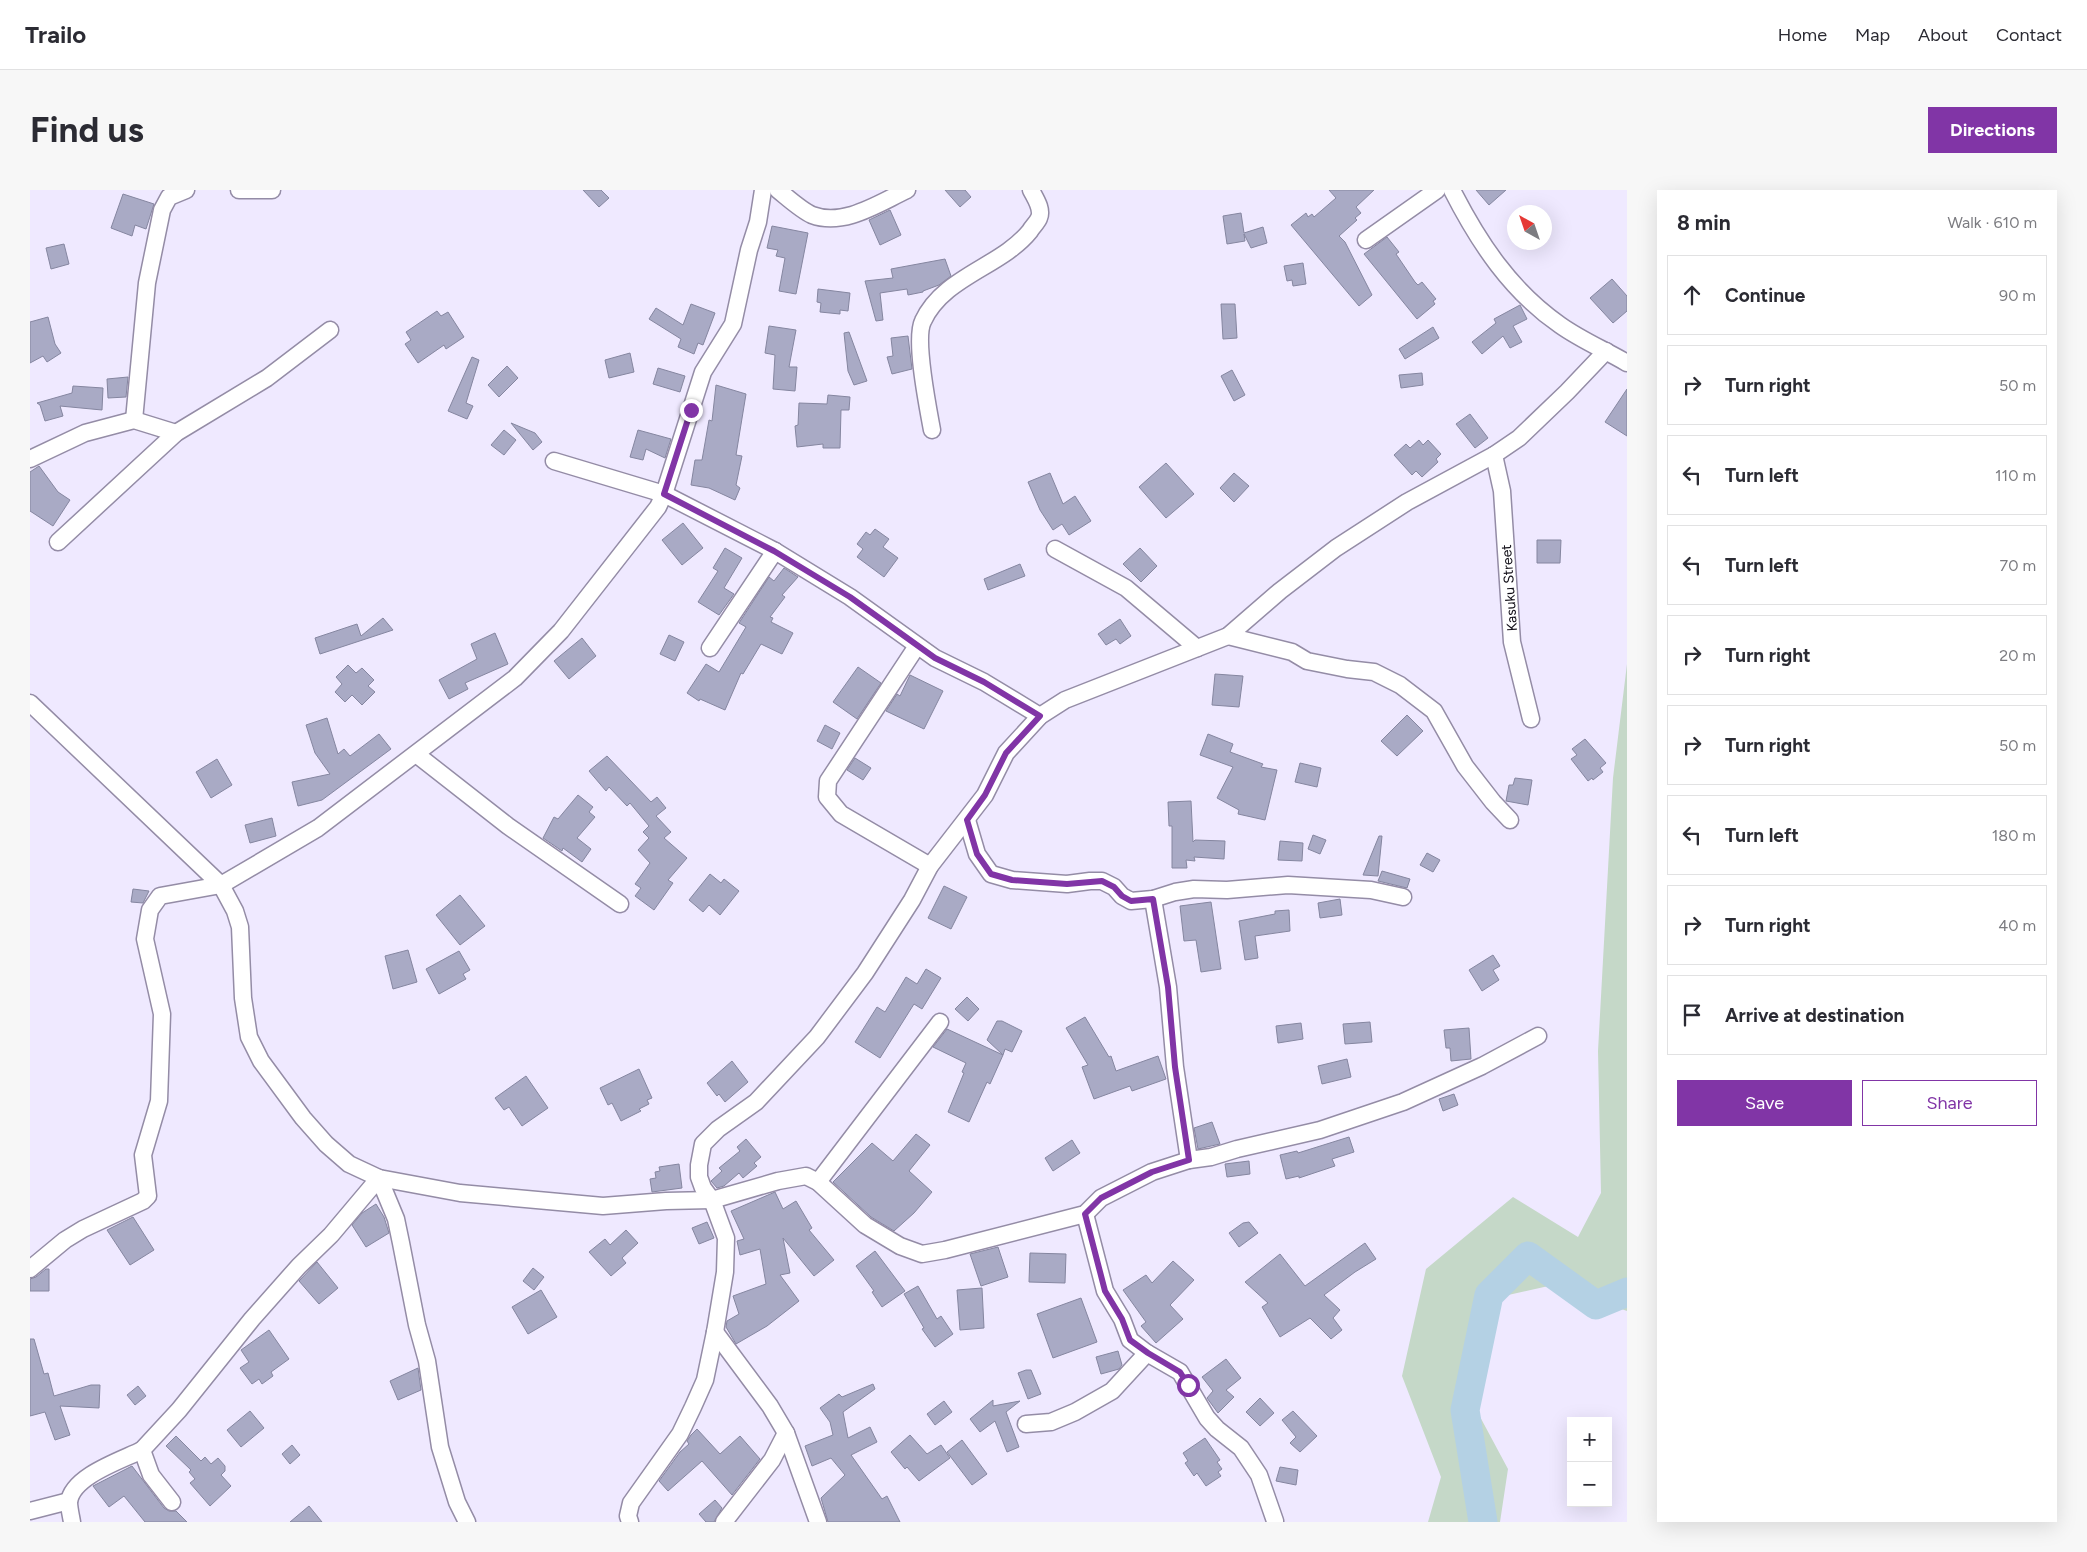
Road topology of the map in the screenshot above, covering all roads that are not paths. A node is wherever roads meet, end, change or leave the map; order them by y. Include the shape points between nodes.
1 (186, 190) edge
2 (239, 190) edge
3 (272, 190) edge
4 (763, 190) edge
5 (778, 190) edge
6 (907, 190) edge
7 (1031, 190) edge
8 (1437, 190) edge
9 (1452, 190) edge
10 (1366, 240) dead end
11 (330, 330) dead end
12 (1606, 351) junction
13 (1627, 363) edge
14 (134, 420) junction
15 (932, 430) dead end
16 (176, 433) junction
17 (1494, 455) junction
18 (30, 459) edge
19 (554, 461) dead end
20 (664, 494) junction
21 (58, 542) dead end
22 (1055, 549) dead end
23 (774, 551) junction
24 (1228, 636) junction
25 (917, 646) junction
26 (710, 648) dead end
27 (1197, 648) junction
28 (30, 703) edge
29 (1040, 716) junction
30 (1531, 719) dead end
31 (416, 754) junction
32 (967, 820) junction
33 (1510, 820) dead end
34 (930, 866) junction
35 (221, 884) junction
36 (1403, 898) dead end
37 (1153, 899) junction
38 (620, 904) dead end
39 (940, 1022) dead end
40 (1538, 1036) dead end
41 (1189, 1160) junction
42 (379, 1178) junction
43 (818, 1182) junction
44 (712, 1200) junction
45 (1085, 1214) junction
46 (30, 1269) edge
47 (715, 1332) junction
48 (1148, 1353) junction
49 (1026, 1424) dead end
50 (786, 1433) junction
51 (142, 1450) junction
52 (69, 1501) junction
53 (172, 1502) dead end
54 (30, 1511) edge
55 (463, 1520) edge
56 (1275, 1521) edge
57 (72, 1522) edge
58 (630, 1522) edge
59 (724, 1522) edge
60 (818, 1522) edge

1 - 14 street via 169,197 162,210 147,284
2 - 3 street
4 - 20 street via 733,324 703,372
5 - 6 street via 812,215 837,219
7 - 15 street via 1039,207 1039,218 1021,242 952,287 922,322 920,348
8 - 10 street
9 - 12 street via 1470,226 1520,292 1561,326
11 - 16 street via 267,378
12 - 13 street
12 - 17 street via 1518,438
14 - 16 street
14 - 18 street via 85,433
16 - 21 street
17 - 24 street via 1407,502 1336,548
17 - 30 street, Kasuku Street via 1502,491 1512,642
19 - 20 street
20 - 23 street
20 - 31 street via 658,507 561,631 515,678
22 - 27 street via 1126,588
23 - 25 street via 850,597
23 - 26 street
24 - 27 street
24 - 33 street via 1292,652 1307,661 1374,672 1400,685 1434,711 1465,766
25 - 29 street
25 - 34 street via 828,781 827,797 841,814
27 - 29 street via 1065,700
28 - 35 street
29 - 32 street via 1006,753 985,795
31 - 35 street via 318,828
31 - 38 street via 508,826
32 - 34 street
32 - 37 street via 977,854 991,874 1012,880 1067,884 1102,881 1131,901
34 - 44 street via 865,973 817,1037 756,1102 703,1144 699,1177
35 - 42 street via 240,927 242,998 249,1037 261,1061 326,1144 349,1164
35 - 46 street via 160,896 150,910 145,939 162,1014 159,1101 144,1155 148,1196 82,1229
36 - 37 street via 1371,890 1288,885 1194,890
37 - 41 street via 1168,987 1175,1067
39 - 43 street
40 - 41 street via 1403,1102 1320,1130
41 - 45 street via 1152,1172 1101,1198
42 - 44 street via 460,1192 579,1205
42 - 51 street via 252,1319 179,1410
42 - 55 street via 402,1243 427,1361 440,1447
43 - 44 street via 797,1176
43 - 45 street via 865,1225 900,1246 922,1254
44 - 47 street via 726,1238 725,1272
45 - 48 street via 1105,1291 1130,1340
47 - 50 street
47 - 58 street via 705,1380 694,1406 680,1434 631,1503
48 - 49 street via 1112,1391 1051,1422
48 - 56 street via 1180,1372 1208,1418 1241,1448 1259,1476
50 - 59 street via 772,1460
50 - 60 street
51 - 52 street via 93,1473 75,1489
51 - 53 street via 151,1475
52 - 54 street
52 - 57 street

